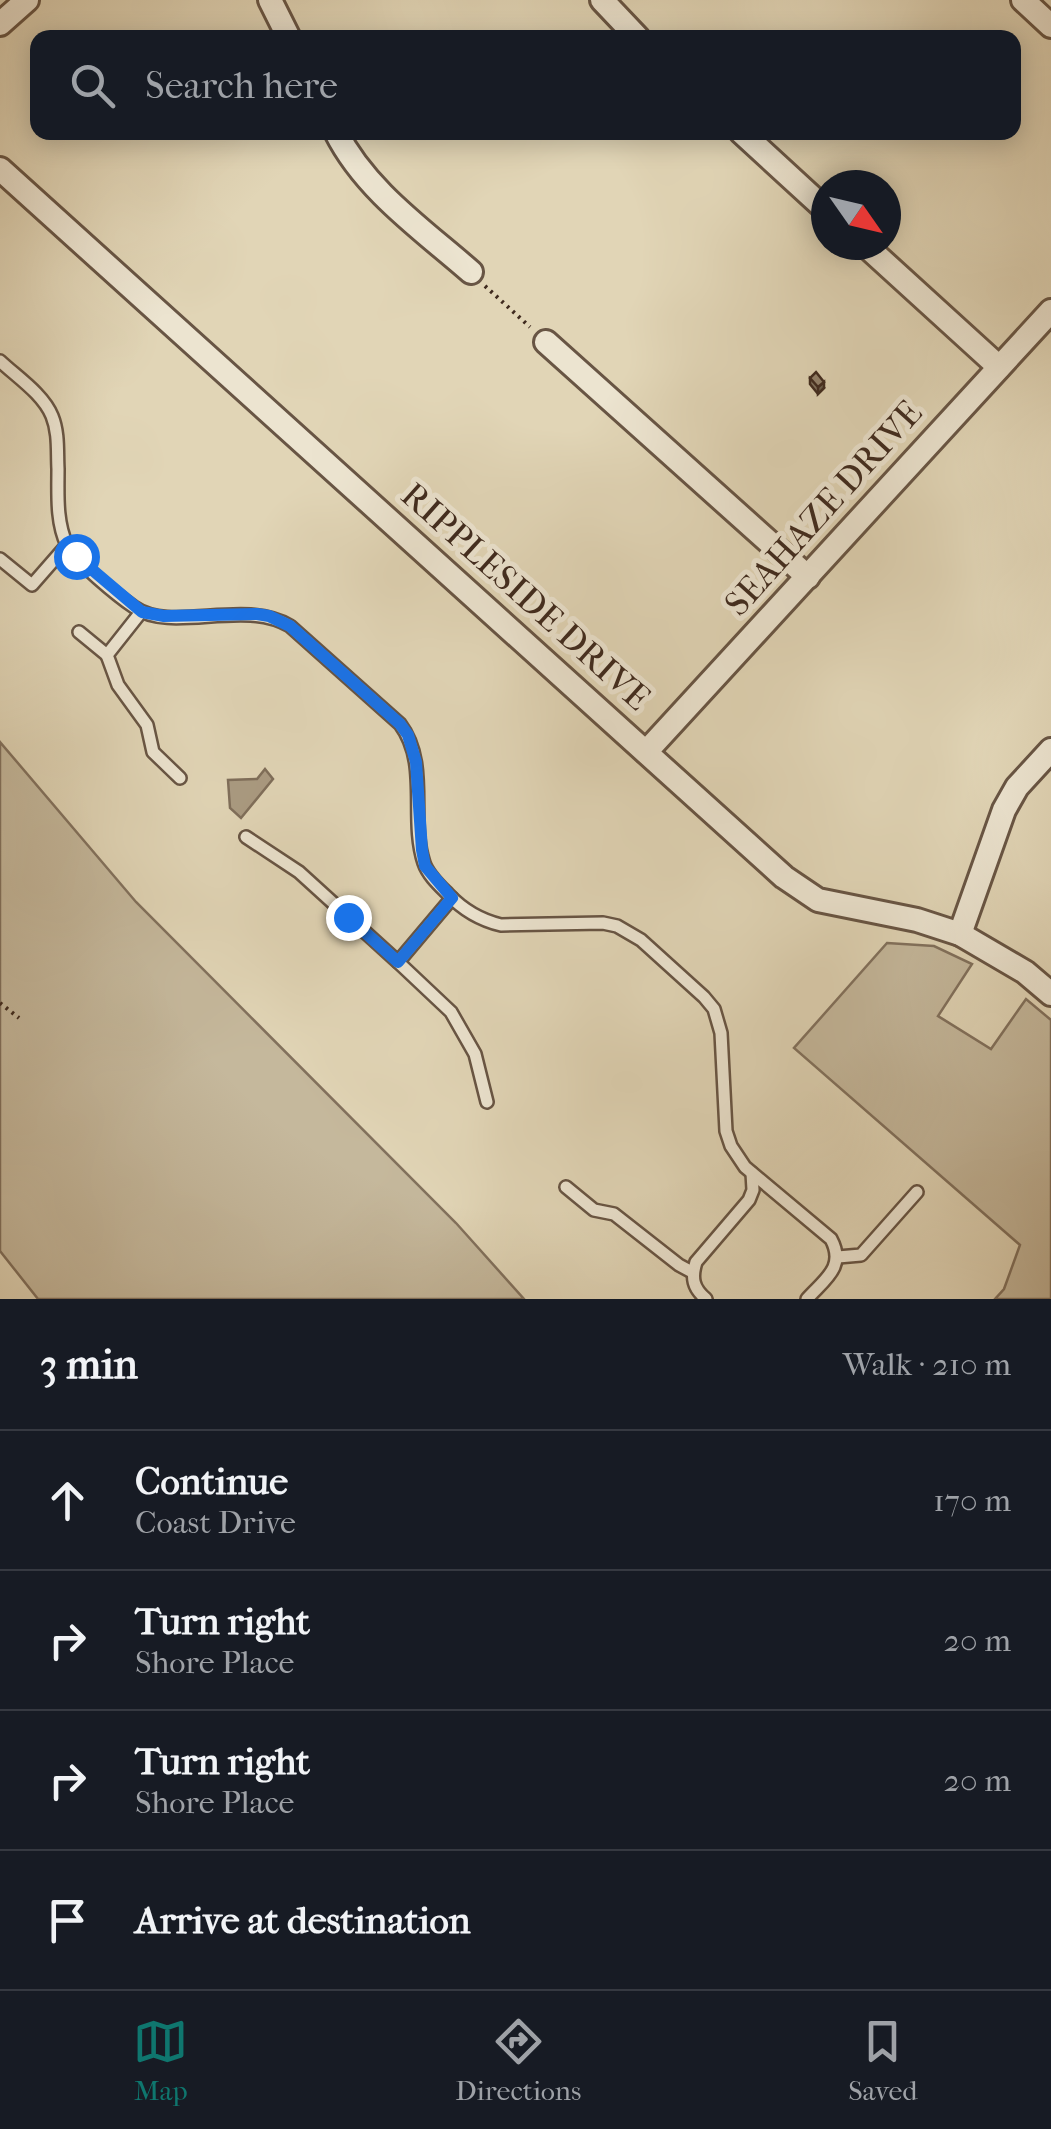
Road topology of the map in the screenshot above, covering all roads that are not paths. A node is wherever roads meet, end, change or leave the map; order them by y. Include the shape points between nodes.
1 (27, 0) edge
2 (270, 0) edge
3 (602, 0) edge
4 (1023, 0) edge
5 (0, 24) edge
6 (1051, 26) edge
7 (285, 30) edge
8 (630, 30) edge
9 (341, 140) edge
10 (750, 140) edge
11 (0, 169) edge
12 (811, 196) edge
13 (881, 260) edge
14 (471, 272) road end
15 (1051, 311) edge
16 (546, 342) road end
17 (0, 361) edge
18 (999, 367) junction
19 (67, 545) junction
20 (0, 559) edge
21 (808, 576) junction
22 (142, 612) junction
23 (79, 632) dead end
24 (107, 655) junction
25 (1051, 750) edge
26 (646, 752) junction
27 (180, 778) dead end
28 (246, 837) dead end
29 (452, 898) junction
30 (960, 934) junction
31 (398, 962) junction
32 (1051, 994) edge
33 (487, 1102) dead end
34 (752, 1173) junction
35 (566, 1187) dead end
36 (917, 1192) dead end
37 (838, 1256) junction
38 (692, 1272) junction
39 (706, 1299) edge
40 (807, 1299) edge

1 - 5 street
2 - 7 street
3 - 8 street
4 - 6 street
9 - 14 street via 376,188
10 - 12 street
11 - 26 street, RIPPLESIDE DRIVE
13 - 18 street
15 - 18 street, SEAHAZE DRIVE
16 - 21 street
17 - 19 lane via 50,412
18 - 21 street, SEAHAZE DRIVE
19 - 20 lane via 32,586
19 - 22 lane
21 - 26 street, SEAHAZE DRIVE
22 - 24 lane
22 - 29 lane via 280,620 400,724 416,762 425,866
23 - 24 lane
24 - 27 lane via 118,685 147,725 154,752
25 - 30 street via 1004,810
26 - 30 street, RIPPLESIDE DRIVE via 784,878 818,900
28 - 31 lane via 299,872
29 - 31 lane
29 - 34 lane via 485,922 603,923 641,940 719,1020 726,1131
30 - 32 street, RIPPLESIDE DRIVE
31 - 33 lane via 451,1012 475,1054
34 - 37 lane via 831,1239
34 - 38 lane via 749,1200
35 - 38 lane
36 - 37 lane via 861,1255
37 - 40 lane
38 - 39 lane

